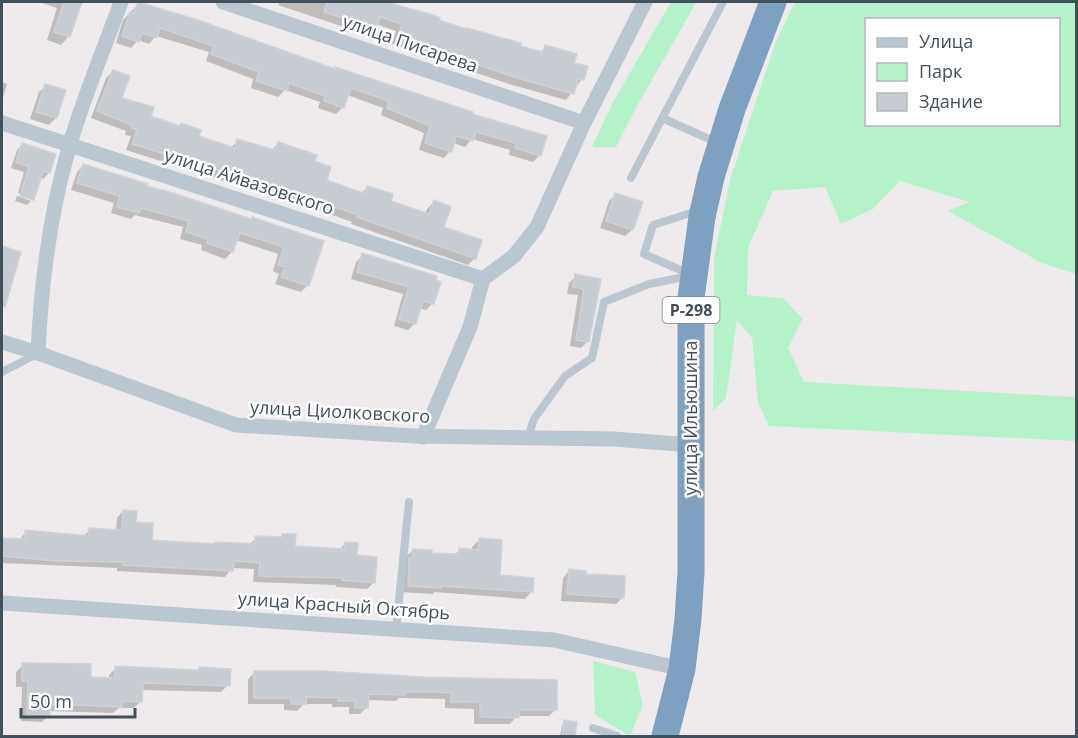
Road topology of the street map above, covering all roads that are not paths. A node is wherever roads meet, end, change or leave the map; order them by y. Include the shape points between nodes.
1 (121, 2) edge
2 (223, 2) edge
3 (645, 2) edge
4 (723, 2) edge
5 (773, 2) edge
6 (662, 118) junction
7 (2, 123) edge
8 (584, 123) junction
9 (70, 144) junction
10 (720, 144) junction
11 (631, 178) dead end
12 (703, 210) junction
13 (694, 275) junction
14 (483, 279) junction
15 (2, 342) edge
16 (38, 353) junction
17 (2, 372) edge
18 (423, 437) junction
19 (528, 437) junction
20 (691, 445) junction
21 (409, 502) dead end
22 (2, 603) edge
23 (396, 629) junction
24 (682, 669) junction
25 (593, 728) dead end
26 (617, 736) edge
27 (664, 736) edge

1 - 9 street
2 - 8 street, улица Писарева
3 - 8 street
4 - 6 lane
5 - 10 highway, улица Ильюшина / Р-298
6 - 10 lane
6 - 11 lane
7 - 9 street, улица Айвазовского
8 - 14 street via 537,227 514,256
9 - 14 street, улица Айвазовского
9 - 16 street via 48,242 40,296
10 - 12 highway, улица Ильюшина / Р-298
12 - 13 highway, улица Ильюшина / Р-298
12 - 13 lane via 653,225 644,254
13 - 19 lane via 649,284 604,302 592,358 565,376 534,419
13 - 20 highway, улица Ильюшина / Р-298
14 - 18 street via 470,327
15 - 16 street, улица Циолковского
16 - 17 lane
16 - 18 street, улица Циолковского via 236,425
18 - 19 street, улица Циолковского
19 - 20 street, улица Циолковского
20 - 24 highway, улица Ильюшина / Р-298 via 691,572
21 - 23 lane
22 - 23 street, улица Красный Октябрь
23 - 24 street, улица Красный Октябрь via 554,640
24 - 27 highway, улица Ильюшина / Р-298
25 - 26 lane

